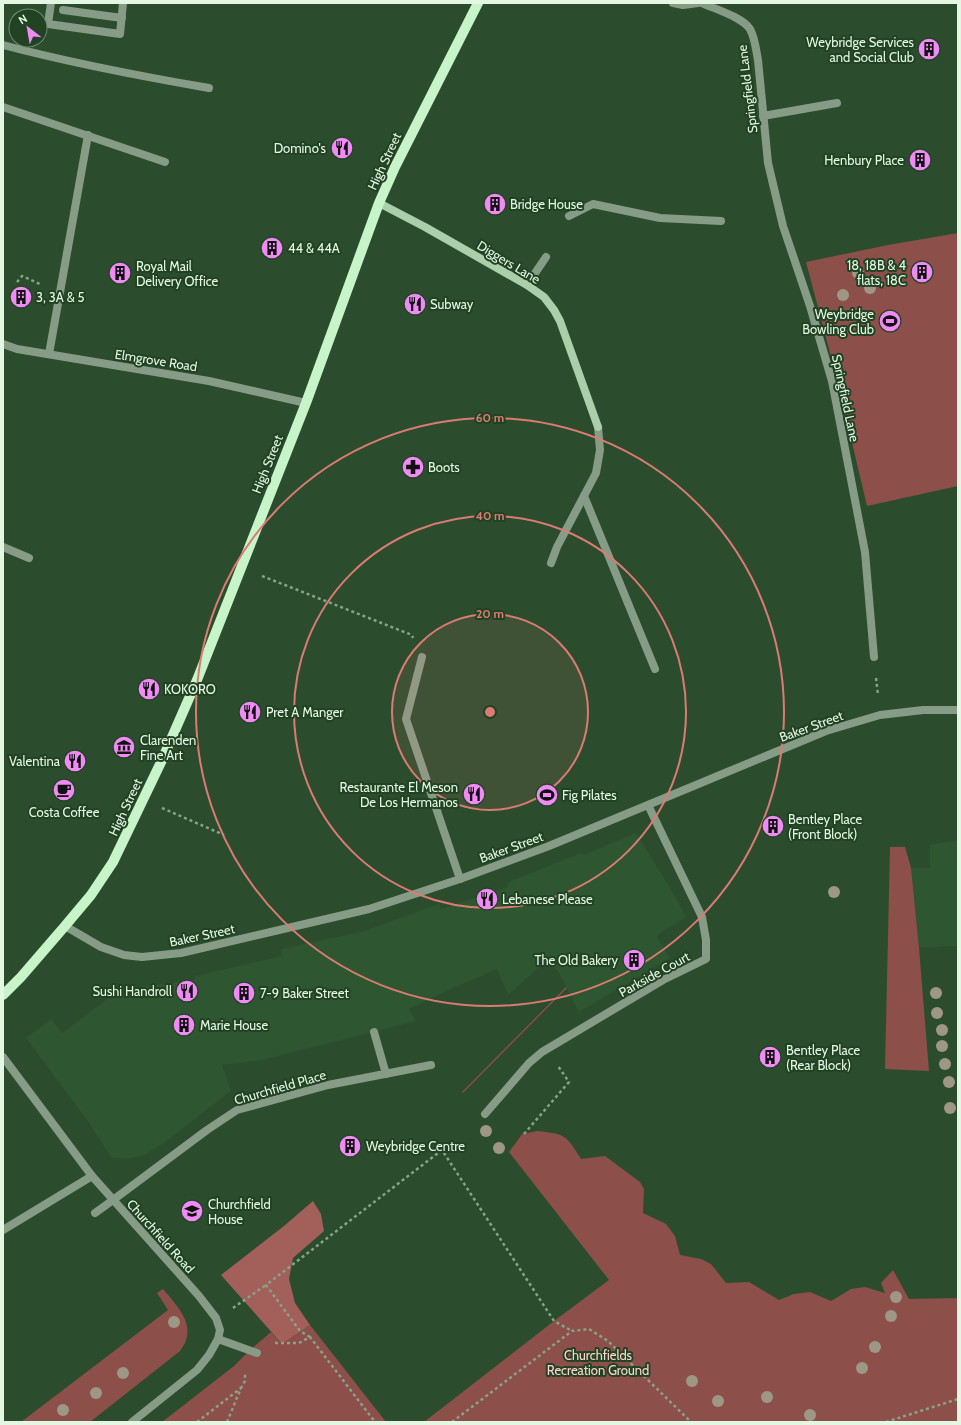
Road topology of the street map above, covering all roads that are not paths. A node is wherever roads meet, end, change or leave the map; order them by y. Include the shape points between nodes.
1 (51, 3) edge
2 (123, 3) edge
3 (478, 3) edge
4 (673, 3) edge
5 (698, 3) edge
6 (702, 3) edge
7 (63, 10) dead end
8 (122, 18) junction
9 (3, 46) edge
10 (209, 88) dead end
11 (837, 103) dead end
12 (3, 108) edge
13 (763, 116) junction
14 (88, 135) junction
15 (165, 162) dead end
16 (379, 203) junction
17 (569, 216) dead end
18 (721, 220) dead end
19 (546, 257) dead end
20 (527, 285) junction
21 (3, 344) edge
22 (49, 354) junction
23 (306, 403) junction
24 (584, 496) junction
25 (3, 547) edge
26 (29, 558) dead end
27 (551, 563) dead end
28 (422, 657) road end
29 (874, 657) road end
30 (654, 669) dead end
31 (958, 710) edge
32 (648, 805) junction
33 (460, 879) junction
34 (65, 926) junction
35 (3, 995) edge
36 (374, 1032) dead end
37 (3, 1056) edge
38 (431, 1065) dead end
39 (386, 1074) junction
40 (485, 1114) dead end
41 (92, 1176) junction
42 (112, 1200) junction
43 (95, 1213) dead end
44 (3, 1230) edge
45 (218, 1339) junction
46 (257, 1353) road end
47 (132, 1422) edge

1 - 8 street via 48,24 120,34
2 - 8 street
3 - 16 main road, High Street
4 - 5 street via 683,6
6 - 13 street, Springfield Lane via 743,21 750,29 756,45
7 - 8 street
9 - 10 street via 129,75
11 - 13 street
12 - 14 street
13 - 29 street, Springfield Lane via 768,163 783,226 832,381 865,552
14 - 15 street
14 - 22 street
16 - 20 street, Diggers Lane
16 - 23 main road, High Street
17 - 18 street via 593,204 660,218
19 - 20 street
20 - 24 street, Diggers Lane via 544,298 560,321 598,427 600,450 596,473
21 - 22 street, Elmgrove Road
22 - 23 street, Elmgrove Road via 209,381
23 - 34 main road, High Street via 191,694 114,862
24 - 27 street
24 - 30 street
25 - 26 street
28 - 33 street via 406,719
31 - 32 street, Baker Street via 923,710 880,715 826,731
32 - 33 street, Baker Street
32 - 40 street, Parkside Court via 702,916 706,959 663,980 548,1049 529,1063
33 - 34 street, Baker Street via 369,909 181,953 142,957 124,955 101,947
34 - 35 main road, High Street
36 - 39 street
37 - 41 street, Churchfield Road
38 - 39 street, Churchfield Place
39 - 42 street, Churchfield Place via 328,1085 237,1110
41 - 42 street, Churchfield Road
41 - 44 street
42 - 43 street, Churchfield Place
42 - 45 street, Churchfield Road via 216,1318 220,1330
45 - 46 street
45 - 47 street via 196,1370

